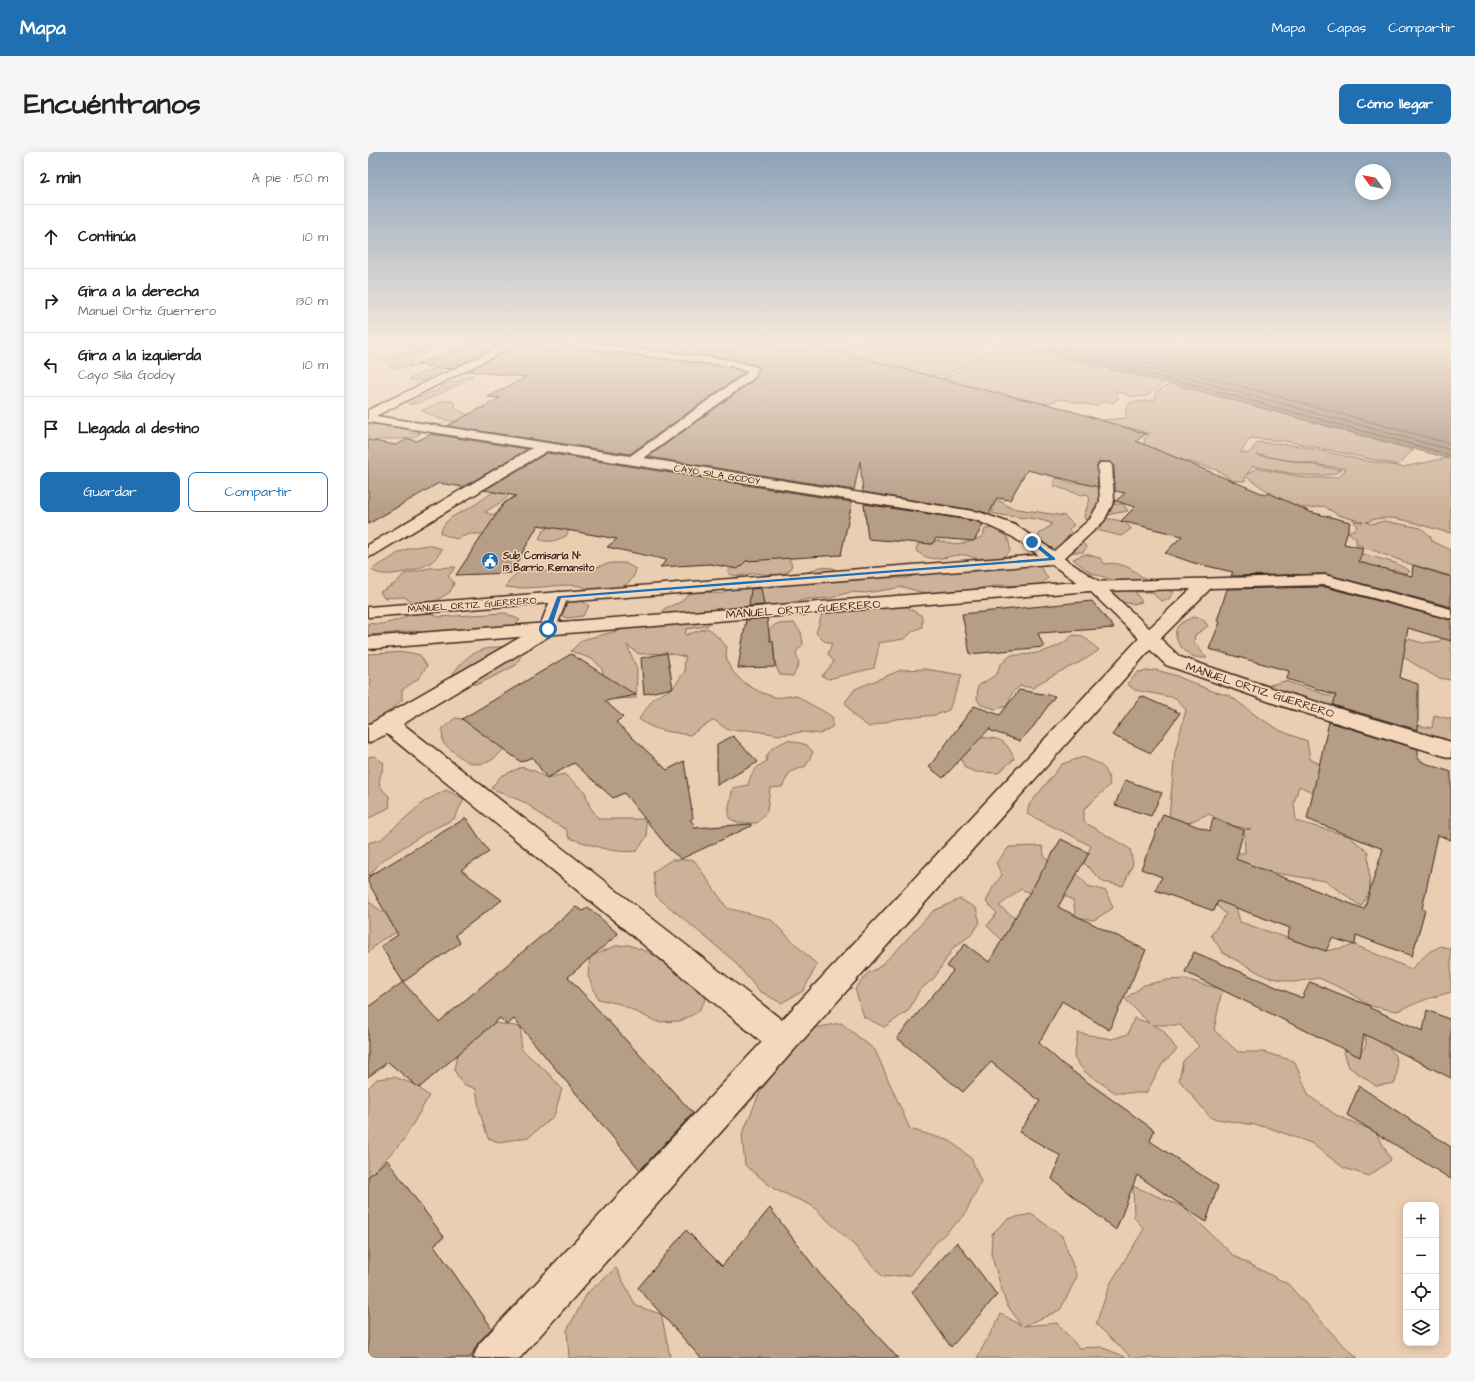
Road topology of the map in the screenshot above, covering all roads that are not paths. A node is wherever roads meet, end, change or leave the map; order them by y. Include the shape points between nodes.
1 (401, 399) edge
2 (718, 399) edge
3 (368, 416) edge
4 (545, 446) junction
5 (632, 461) junction
6 (1105, 466) dead end
7 (368, 552) edge
8 (1054, 559) junction
9 (1206, 583) junction
10 (1094, 586) junction
11 (559, 597) junction
12 (368, 612) edge
13 (1451, 614) edge
14 (548, 629) junction
15 (1150, 638) junction
16 (368, 643) edge
17 (378, 729) edge
18 (1451, 750) edge
19 (783, 1040) junction
20 (493, 1358) edge

1 - 3 street
2 - 5 street
3 - 4 street, CAYO SILA GODOY
4 - 5 street, CAYO SILA GODOY
4 - 7 street
5 - 8 street, CAYO SILA GODOY via 979,516 1000,522
6 - 8 street via 1107,501 1096,521
8 - 10 street, MANUEL ORTIZ GUERRERO
8 - 11 street, MANUEL ORTIZ GUERRERO
9 - 10 street
9 - 13 street via 1325,580
9 - 15 street
10 - 14 street, MANUEL ORTIZ GUERRERO
10 - 15 street, MANUEL ORTIZ GUERRERO
11 - 12 street, MANUEL ORTIZ GUERRERO
11 - 14 street
14 - 16 street, MANUEL ORTIZ GUERRERO
14 - 17 street
15 - 18 street, MANUEL ORTIZ GUERRERO via 1166,656 1183,666
15 - 19 street
17 - 19 street
19 - 20 street

